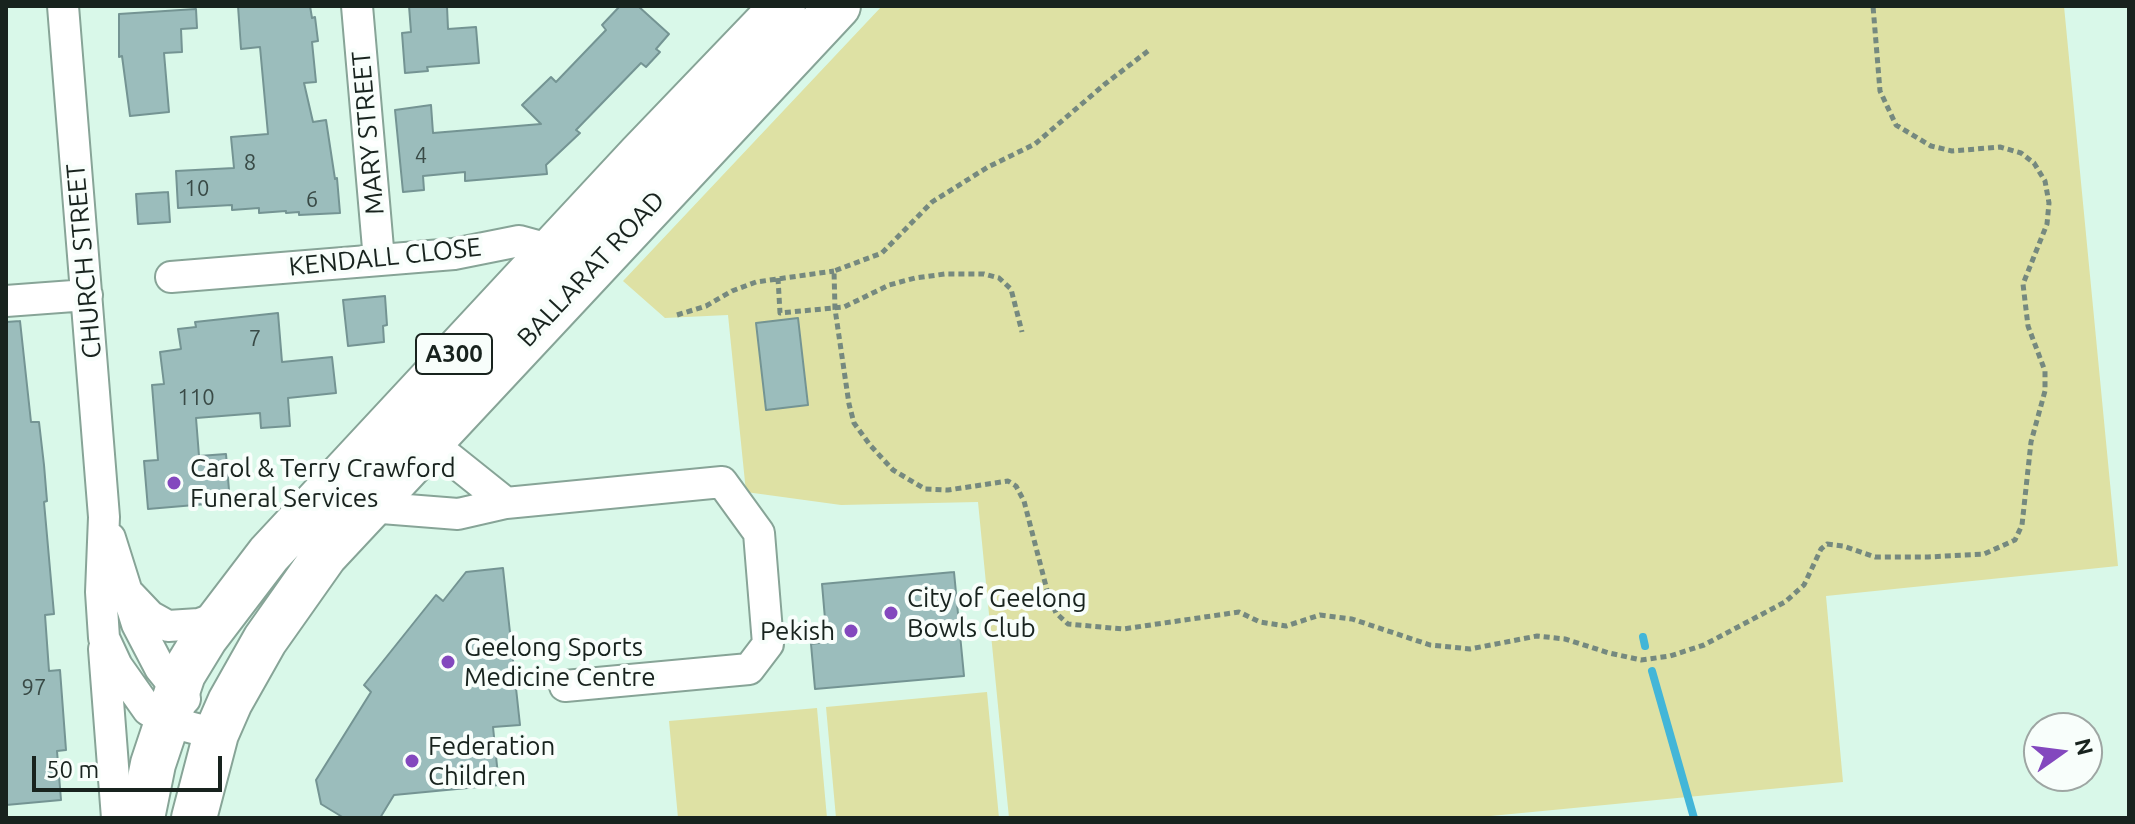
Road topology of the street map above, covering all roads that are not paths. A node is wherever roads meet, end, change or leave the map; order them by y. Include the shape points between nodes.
1 (63, 6) edge
2 (357, 6) edge
3 (783, 6) edge
4 (838, 6) edge
5 (535, 245) junction
6 (379, 260) junction
7 (171, 277) dead end
8 (573, 289) junction
9 (87, 295) junction
10 (6, 301) edge
11 (377, 437) junction
12 (431, 443) junction
13 (506, 503) junction
14 (369, 507) junction
15 (104, 517) junction
16 (125, 587) junction
17 (221, 616) junction
18 (104, 638) junction
19 (565, 686) dead end
20 (171, 705) junction
21 (216, 734) junction
22 (117, 818) edge
23 (142, 818) edge
24 (194, 818) edge

1 - 9 street, CHURCH STREET
2 - 6 street, MARY STREET
3 - 5 highway, BALLARAT ROAD / A300
4 - 8 highway, BALLARAT ROAD / A300
5 - 6 street, KENDALL CLOSE
5 - 8 street
5 - 11 highway, BALLARAT ROAD / A300
6 - 7 street, KENDALL CLOSE
8 - 12 highway, BALLARAT ROAD / A300
9 - 10 street
9 - 15 street, CHURCH STREET
11 - 12 street
11 - 17 highway, BALLARAT ROAD / A300 via 269,554
12 - 13 street
12 - 14 highway, BALLARAT ROAD / A300
13 - 14 street via 458,514
13 - 19 street via 722,482 759,533 768,644 749,669
14 - 21 highway, BALLARAT ROAD / A300 via 325,555 279,619
15 - 16 street, CHURCH STREET
15 - 18 street, CHURCH STREET
16 - 17 street via 145,611 168,626
16 - 20 street, CHURCH STREET
17 - 20 highway, BALLARAT ROAD / A300 via 189,661
18 - 20 street, CHURCH STREET via 148,710
18 - 22 street
20 - 21 street, CHURCH STREET
20 - 23 highway, A300
21 - 24 highway, A300

